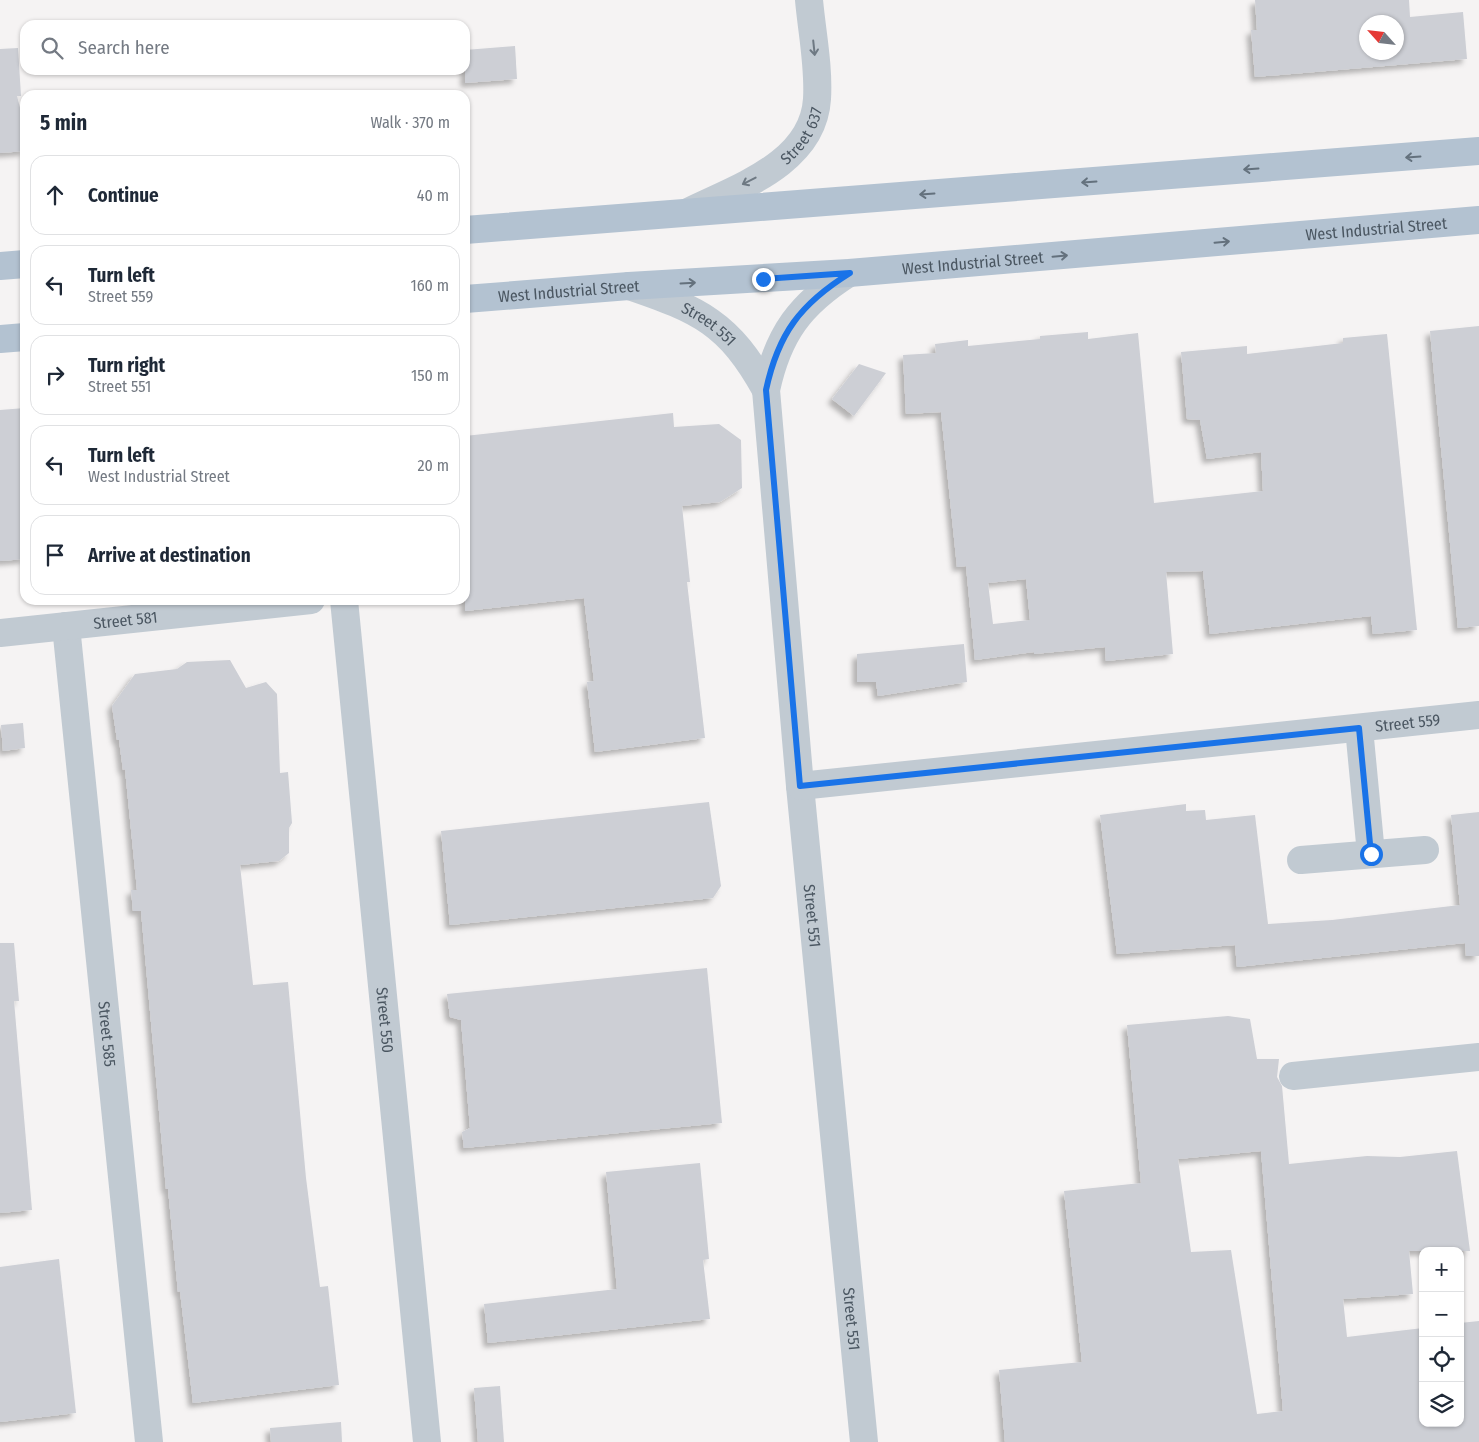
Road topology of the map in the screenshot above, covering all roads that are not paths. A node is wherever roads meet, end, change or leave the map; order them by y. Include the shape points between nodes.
1 (809, 0) edge
2 (1479, 140) edge
3 (1479, 151) edge
4 (1441, 154) junction
5 (688, 212) junction
6 (1479, 220) edge
7 (470, 230) edge
8 (20, 264) edge
9 (0, 266) edge
10 (850, 273) junction
11 (628, 286) junction
12 (470, 299) edge
13 (20, 337) edge
14 (0, 339) edge
15 (766, 390) junction
16 (264, 605) edge
17 (344, 605) edge
18 (66, 626) junction
19 (0, 633) edge
20 (1479, 715) edge
21 (1359, 728) junction
22 (800, 786) junction
23 (1425, 850) dead end
24 (1371, 854) junction
25 (1301, 860) dead end
26 (1479, 1057) edge
27 (1293, 1076) dead end
28 (149, 1442) edge
29 (427, 1442) edge
30 (864, 1442) edge

1 -> 5 street, Street 637 via 817,101 808,129 792,153 769,171
2 - 4 street
3 - 4 main road
4 -> 5 main road
5 - 7 main road
10 -> 6 main road, West Industrial Street
8 - 9 main road
11 -> 10 main road, West Industrial Street
10 - 15 street, Street 551 via 824,289 784,334 772,361
11 - 12 main road, West Industrial Street
11 - 15 street, Street 551 via 695,311 724,332 748,359
13 - 14 main road
15 - 22 street, Street 551
16 - 18 street, Street 581
17 - 29 street, Street 550
18 - 19 street, Street 581
18 - 28 street, Street 585
20 - 21 street, Street 559
21 - 22 street, Street 559
21 - 24 street
22 - 30 street, Street 551
23 - 24 street
24 - 25 street
26 - 27 street

